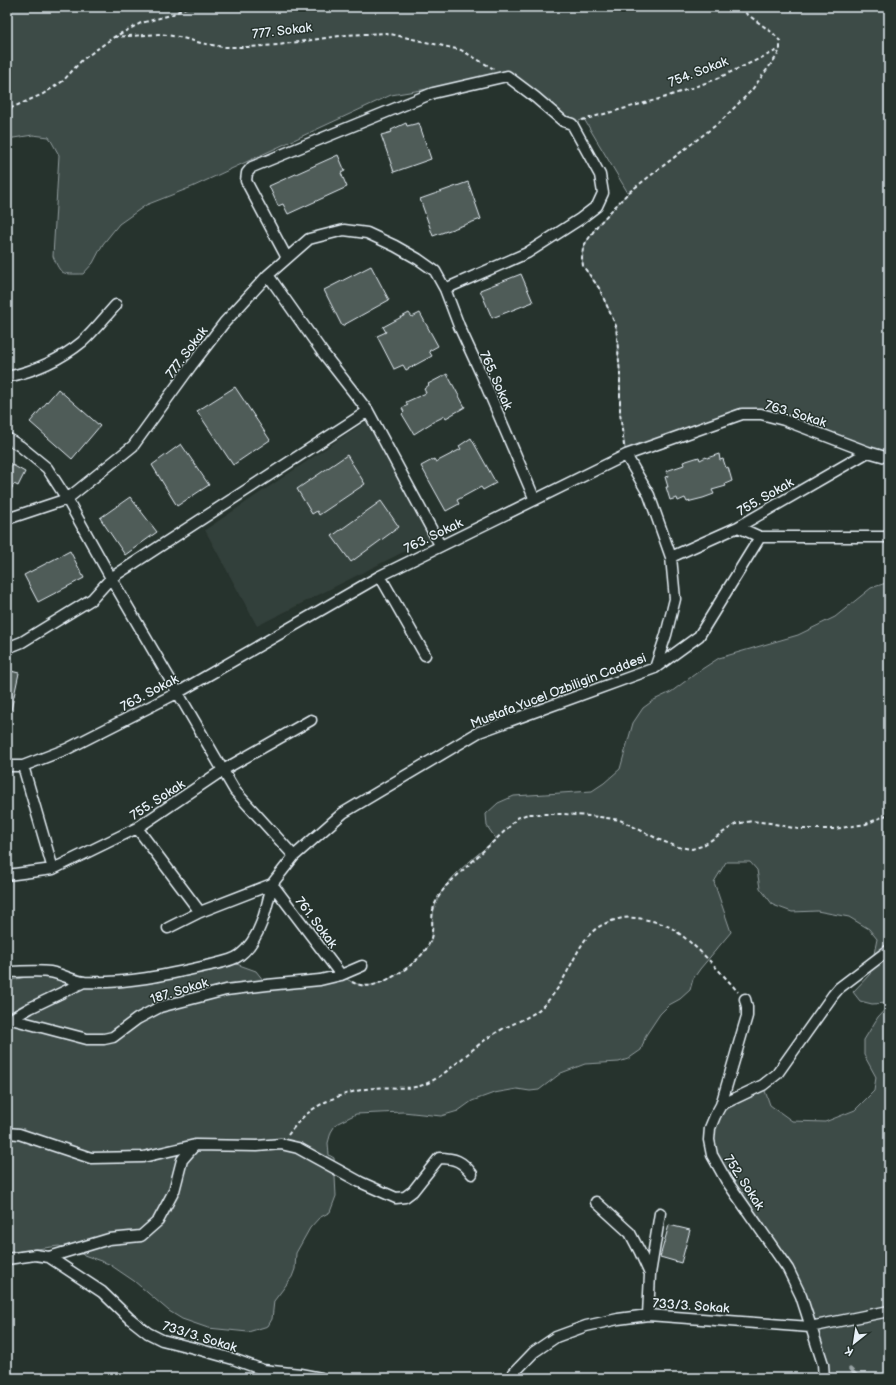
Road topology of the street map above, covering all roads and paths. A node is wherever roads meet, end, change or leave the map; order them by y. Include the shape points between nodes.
1 (187, 7) edge
2 (737, 7) edge
3 (114, 37) junction
4 (780, 48) junction
5 (507, 76) junction
6 (7, 115) edge
7 (568, 123) junction
8 (287, 258) junction
9 (435, 271) joint
10 (268, 275) junction
11 (444, 289) junction
12 (116, 305) dead end
13 (7, 377) edge
14 (368, 411) junction
15 (7, 438) edge
16 (868, 452) junction
17 (626, 455) junction
18 (889, 458) edge
19 (67, 499) junction
20 (535, 500) junction
21 (7, 519) edge
22 (738, 527) junction
23 (760, 537) junction
24 (889, 537) edge
25 (440, 545) junction
26 (671, 557) junction
27 (380, 576) junction
28 (111, 578) junction
29 (7, 648) edge
30 (425, 655) dead end
31 (655, 668) junction
32 (179, 692) junction
33 (311, 720) dead end
34 (7, 766) edge
35 (23, 766) junction
36 (223, 770) junction
37 (889, 814) edge
38 (137, 828) junction
39 (294, 856) junction
40 (53, 869) junction
41 (7, 875) edge
42 (272, 884) junction
43 (200, 912) junction
44 (168, 928) dead end
45 (889, 950) edge
46 (362, 966) dead end
47 (7, 972) edge
48 (341, 975) junction
49 (84, 982) junction
50 (744, 999) joint
51 (9, 1020) edge
52 (721, 1105) junction
53 (7, 1133) edge
54 (281, 1144) junction
55 (195, 1145) junction
56 (472, 1174) dead end
57 (596, 1202) dead end
58 (660, 1213) dead end
59 (49, 1258) junction
60 (7, 1259) edge
61 (650, 1274) junction
62 (889, 1311) edge
63 (648, 1315) junction
64 (810, 1326) junction
65 (321, 1378) edge
66 (509, 1378) edge
67 (824, 1378) edge

1 - 3 path via 141,23
2 - 4 path via 773,33 780,41
3 - 5 path, 777. Sokak via 160,34 223,47 248,47 346,35 386,33 461,50
3 - 6 path via 82,60 63,82 11,108
4 - 7 path, 754. Sokak via 714,80 663,98
4 - 17 path via 751,91 720,122 628,193 597,226 583,247 583,266 599,288 616,326 620,413
5 - 7 street
5 - 8 street via 433,93 252,167 246,173 246,181
7 - 11 street via 600,174 603,193 597,206 527,253
8 - 9 street, 777. Sokak via 310,239 344,230 367,233 395,246
8 - 10 street, 777. Sokak
9 - 11 street, 765. Sokak
10 - 14 street
10 - 19 street, 777. Sokak via 224,323 133,446
11 - 20 street, 765. Sokak
12 - 13 street via 82,341 55,361 26,373
14 - 25 street
14 - 28 street
15 - 19 street via 47,468
16 - 17 street, 763. Sokak via 784,420 761,414 742,414
16 - 18 street, 763. Sokak
16 - 22 street, 755. Sokak
17 - 20 street, 763. Sokak
17 - 26 street via 649,495
19 - 21 street, 777. Sokak
19 - 28 street
20 - 25 street, 763. Sokak
22 - 23 street
22 - 26 street, 755. Sokak
23 - 24 street
23 - 31 street, Mustafa Yucel Ozbiligin Caddesi via 699,636
25 - 27 street, 763. Sokak
26 - 31 street via 675,599
27 - 30 street
27 - 32 street, 763. Sokak
28 - 29 street via 92,599 22,642
28 - 32 street
31 - 39 street, Mustafa Yucel Ozbiligin Caddesi via 479,732 343,813
32 - 35 street, 763. Sokak via 66,749
32 - 36 street
33 - 36 street, 755. Sokak
34 - 35 street, 763. Sokak
35 - 40 street
36 - 38 street, 755. Sokak
36 - 39 street via 235,791
37 - 48 path via 866,824 834,829 798,829 752,821 736,824 702,846 692,849 662,841 620,820 564,814 528,814 517,818 446,886 438,897 434,909 430,943 410,966 372,985 359,985
38 - 40 street, 755. Sokak
38 - 43 street
39 - 42 street, Mustafa Yucel Ozbiligin Caddesi
40 - 41 street, 755. Sokak
42 - 43 street
42 - 48 street, 761. Sokak
42 - 49 street via 266,912 250,946 240,956 147,978
43 - 44 street
45 - 52 street via 839,988 777,1074 763,1085
46 - 48 street, 187. Sokak
47 - 49 street via 50,972
48 - 51 street, 187. Sokak via 320,980 226,990 160,1007 137,1019 113,1037 104,1039 87,1039
49 - 51 street
50 - 52 street, 752. Sokak via 747,1016
50 - 54 path via 728,979 672,929 653,921 624,918 604,924 591,933 554,994 542,1007 493,1034 435,1080 418,1086 374,1088 354,1092 326,1102 298,1122
52 - 64 street, 752. Sokak via 710,1128 712,1155 726,1180 788,1269 801,1296
53 - 55 street via 19,1134 91,1158 143,1157
54 - 55 street
54 - 56 street via 298,1148 360,1182 396,1198 405,1197 413,1191 439,1158 448,1158 464,1164
55 - 59 street, 733/3. Sokak via 182,1160 174,1191 158,1221 141,1236 109,1239
57 - 61 street via 630,1233
58 - 61 street
59 - 60 street, 733/3. Sokak via 35,1254
59 - 65 street, 733/3. Sokak via 102,1292 148,1333 162,1340 233,1359 263,1370
61 - 63 street
62 - 64 street, 733/3. Sokak
63 - 64 street, 733/3. Sokak
63 - 66 street, 733/3. Sokak via 586,1326 556,1337 534,1352
64 - 67 street, 752. Sokak via 823,1364

